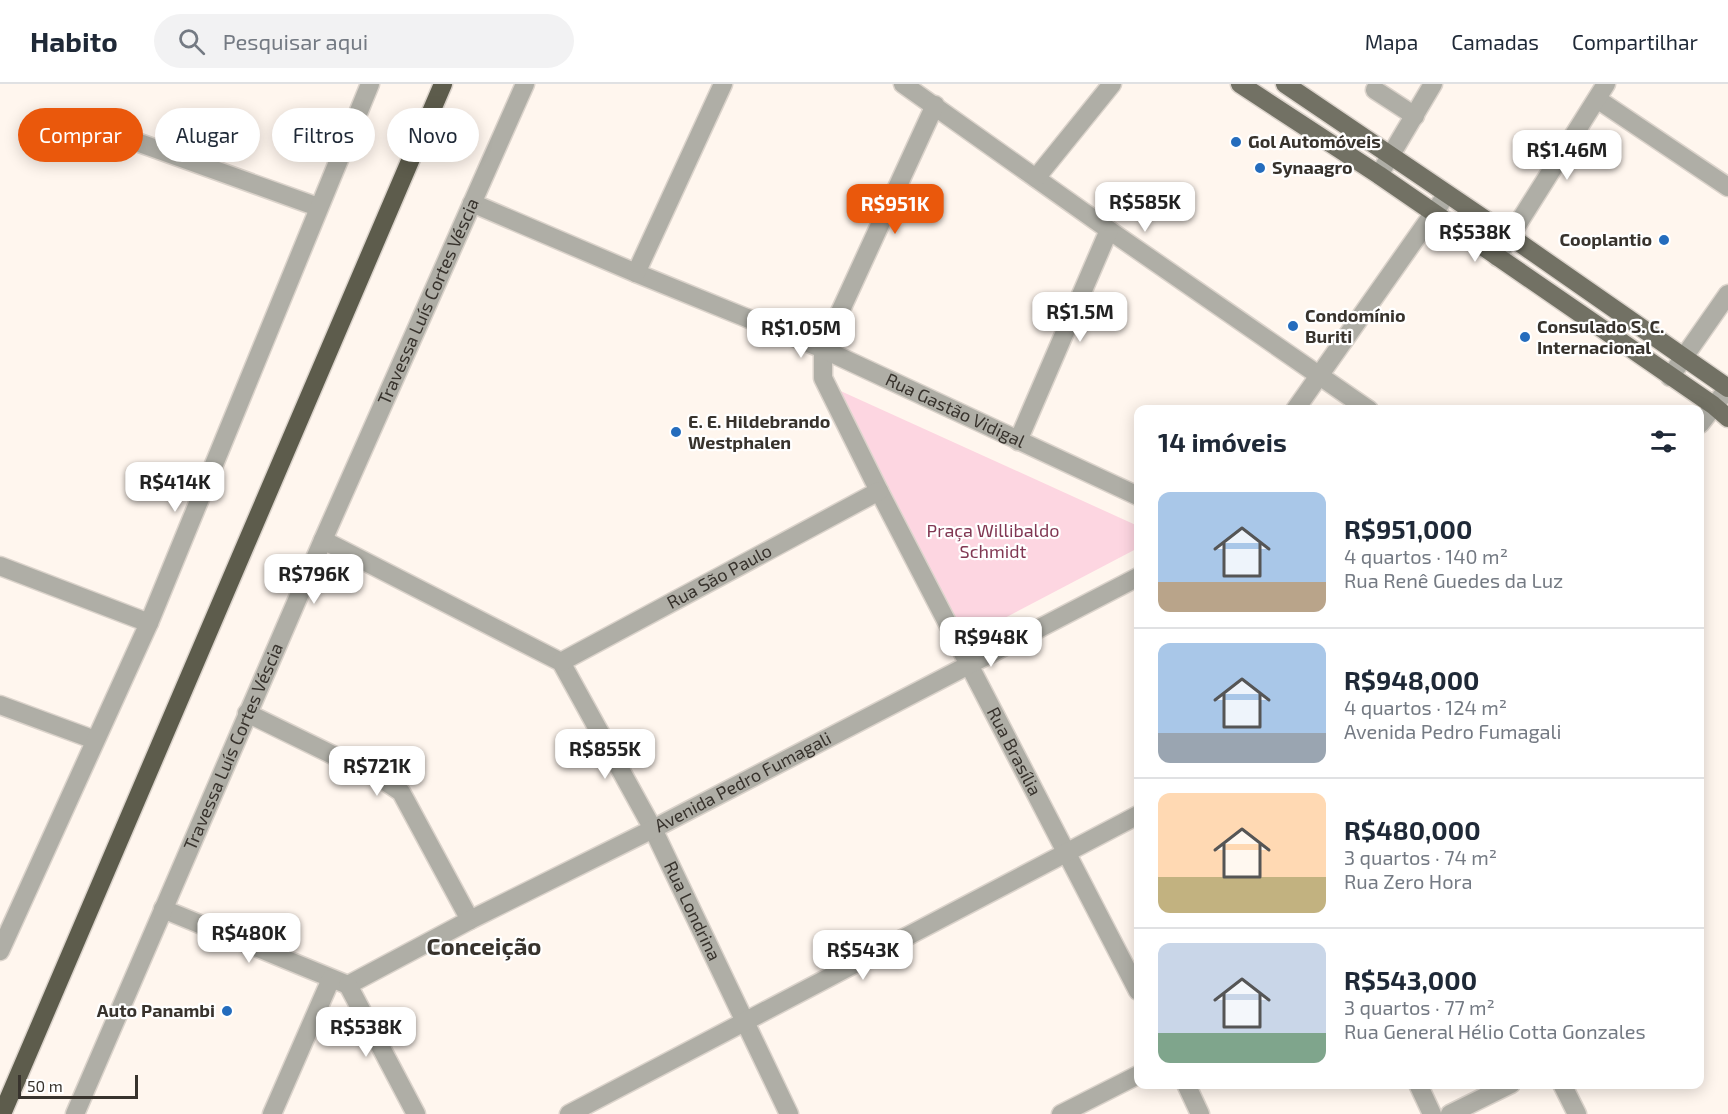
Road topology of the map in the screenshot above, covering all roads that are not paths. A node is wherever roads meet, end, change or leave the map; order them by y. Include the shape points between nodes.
1 (370, 84) edge
2 (443, 84) edge
3 (525, 84) edge
4 (723, 84) edge
5 (903, 84) edge
6 (1112, 84) edge
7 (1240, 84) edge
8 (1433, 84) edge
9 (1289, 85) edge
10 (1375, 90) dead end
11 (1602, 92) edge
12 (935, 105) junction
13 (1274, 107) junction
14 (1415, 116) junction
15 (143, 144) edge
16 (1390, 156) junction
17 (1379, 175) junction
18 (1036, 178) junction
19 (1728, 187) edge
20 (1447, 194) junction
21 (472, 203) junction
22 (318, 207) junction
23 (1434, 214) junction
24 (1109, 230) junction
25 (1511, 237) junction
26 (1497, 256) junction
27 (636, 273) junction
28 (1728, 294) edge
29 (823, 349) junction
30 (1685, 357) junction
31 (1318, 375) junction
32 (1670, 377) junction
33 (1728, 388) edge
34 (1298, 405) edge
35 (1362, 405) edge
36 (1713, 405) junction
37 (1704, 417) edge
38 (1728, 418) edge
39 (1018, 441) junction
40 (879, 491) junction
41 (1134, 494) edge
42 (323, 540) junction
43 (0, 566) edge
44 (1134, 580) edge
45 (149, 623) junction
46 (561, 662) junction
47 (969, 664) junction
48 (0, 705) edge
49 (247, 713) junction
50 (95, 740) junction
51 (1134, 817) edge
52 (653, 829) junction
53 (1067, 852) junction
54 (163, 909) junction
55 (470, 920) junction
56 (0, 951) edge
57 (340, 982) junction
58 (1134, 983) edge
59 (747, 1022) junction
60 (1134, 1077) edge
61 (1188, 1089) edge
62 (1420, 1089) edge
63 (1501, 1089) edge
64 (1564, 1089) edge
65 (2, 1114) edge
66 (75, 1114) edge
67 (272, 1114) edge
68 (416, 1114) edge
69 (570, 1114) edge
70 (789, 1114) edge
71 (1061, 1114) edge
72 (1200, 1114) edge
73 (1432, 1114) edge
74 (1450, 1114) edge
75 (1577, 1114) edge

1 - 22 street
2 - 65 highway
3 - 21 street, Travessa Luís Cortes Véscia
4 - 27 street
5 - 12 street
6 - 18 street
7 - 13 main road
8 - 14 street
9 - 13 street
9 - 16 main road
10 - 14 street
11 - 19 street
11 - 25 street
12 - 18 street
12 - 29 street
13 - 17 main road
14 - 16 street
15 - 22 street
16 - 17 street
16 - 20 main road
17 - 23 main road
18 - 24 street
20 - 23 street
20 - 25 main road
21 - 27 street, Rua Gastão Vidigal
21 - 42 street, Travessa Luís Cortes Véscia
22 - 45 street
23 - 26 main road
23 - 31 street
24 - 31 street
24 - 39 street
25 - 26 street
25 - 30 main road
26 - 32 main road
27 - 29 street, Rua Gastão Vidigal
28 - 30 street
29 - 39 street, Rua Gastão Vidigal
29 - 40 street, Rua Brasília via 823,378
30 - 32 street
30 - 33 main road
31 - 34 street
31 - 35 street
32 - 36 main road
33 - 36 street
36 - 37 street
36 - 38 main road
39 - 41 street, Rua Gastão Vidigal
40 - 46 street, Rua São Paulo
40 - 47 street, Rua Brasília
42 - 46 street
42 - 49 street, Travessa Luís Cortes Véscia
43 - 45 street
44 - 47 street, Avenida Pedro Fumagali
45 - 50 street
46 - 52 street, Rua Londrina
47 - 52 street, Avenida Pedro Fumagali
47 - 53 street, Rua Brasília
48 - 50 street
49 - 54 street, Travessa Luís Cortes Véscia
49 - 55 street via 401,792
50 - 56 street
51 - 53 street
52 - 55 street, Avenida Pedro Fumagali
52 - 59 street, Rua Londrina
53 - 58 street, Rua Brasília
53 - 59 street
54 - 57 street
54 - 66 street, Travessa Luís Cortes Véscia
55 - 57 street, Avenida Pedro Fumagali
57 - 67 street
57 - 68 street
59 - 69 street
59 - 70 street, Rua Londrina
60 - 71 street
61 - 72 street
62 - 73 street
63 - 74 street
64 - 75 street

